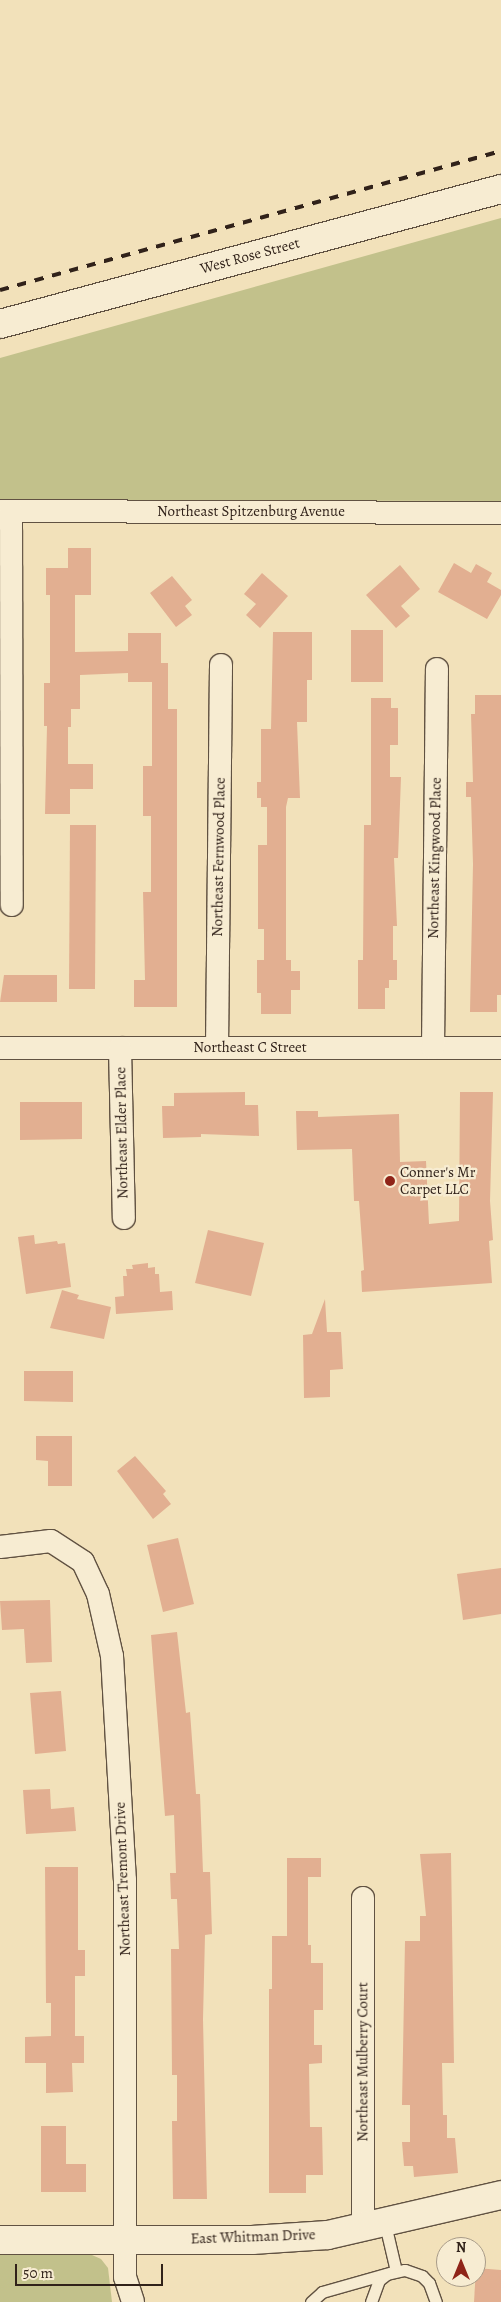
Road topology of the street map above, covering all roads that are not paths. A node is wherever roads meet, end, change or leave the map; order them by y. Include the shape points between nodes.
1 (501, 189) edge
2 (0, 324) edge
3 (5, 511) edge
4 (501, 513) edge
5 (221, 665) dead end
6 (437, 669) dead end
7 (6, 836) edge
8 (12, 905) dead end
9 (0, 1048) edge
10 (120, 1048) junction
11 (217, 1048) junction
12 (433, 1048) junction
13 (501, 1048) edge
14 (124, 1218) dead end
15 (1, 1545) edge
16 (363, 1898) dead end
17 (501, 2195) edge
18 (374, 2223) junction
19 (0, 2240) edge
20 (127, 2240) junction
21 (396, 2271) junction
22 (133, 2302) edge
23 (311, 2302) edge
24 (370, 2302) edge
25 (436, 2302) edge

1 - 2 main road, West Rose Street
3 - 4 street, Northeast Spitzenburg Avenue
3 - 7 street
5 - 11 street, Northeast Fernwood Place
6 - 12 street, Northeast Kingwood Place
7 - 8 street
9 - 10 street, Northeast C Street
10 - 11 street, Northeast C Street
10 - 14 street, Northeast Elder Place
11 - 12 street, Northeast C Street
12 - 13 street, Northeast C Street
15 - 20 street, Northeast Tremont Drive via 51,1541 83,1562 98,1594 112,1656 125,1880
16 - 18 street, Northeast Mulberry Court
17 - 18 main road, East Whitman Drive
18 - 20 main road, East Whitman Drive via 328,2235 252,2240
18 - 21 lane
19 - 20 main road, East Whitman Drive
20 - 22 street, Northeast Tremont Drive via 125,2277
21 - 23 lane via 322,2292
21 - 24 lane via 380,2280
21 - 25 lane via 405,2270 422,2276 434,2291

